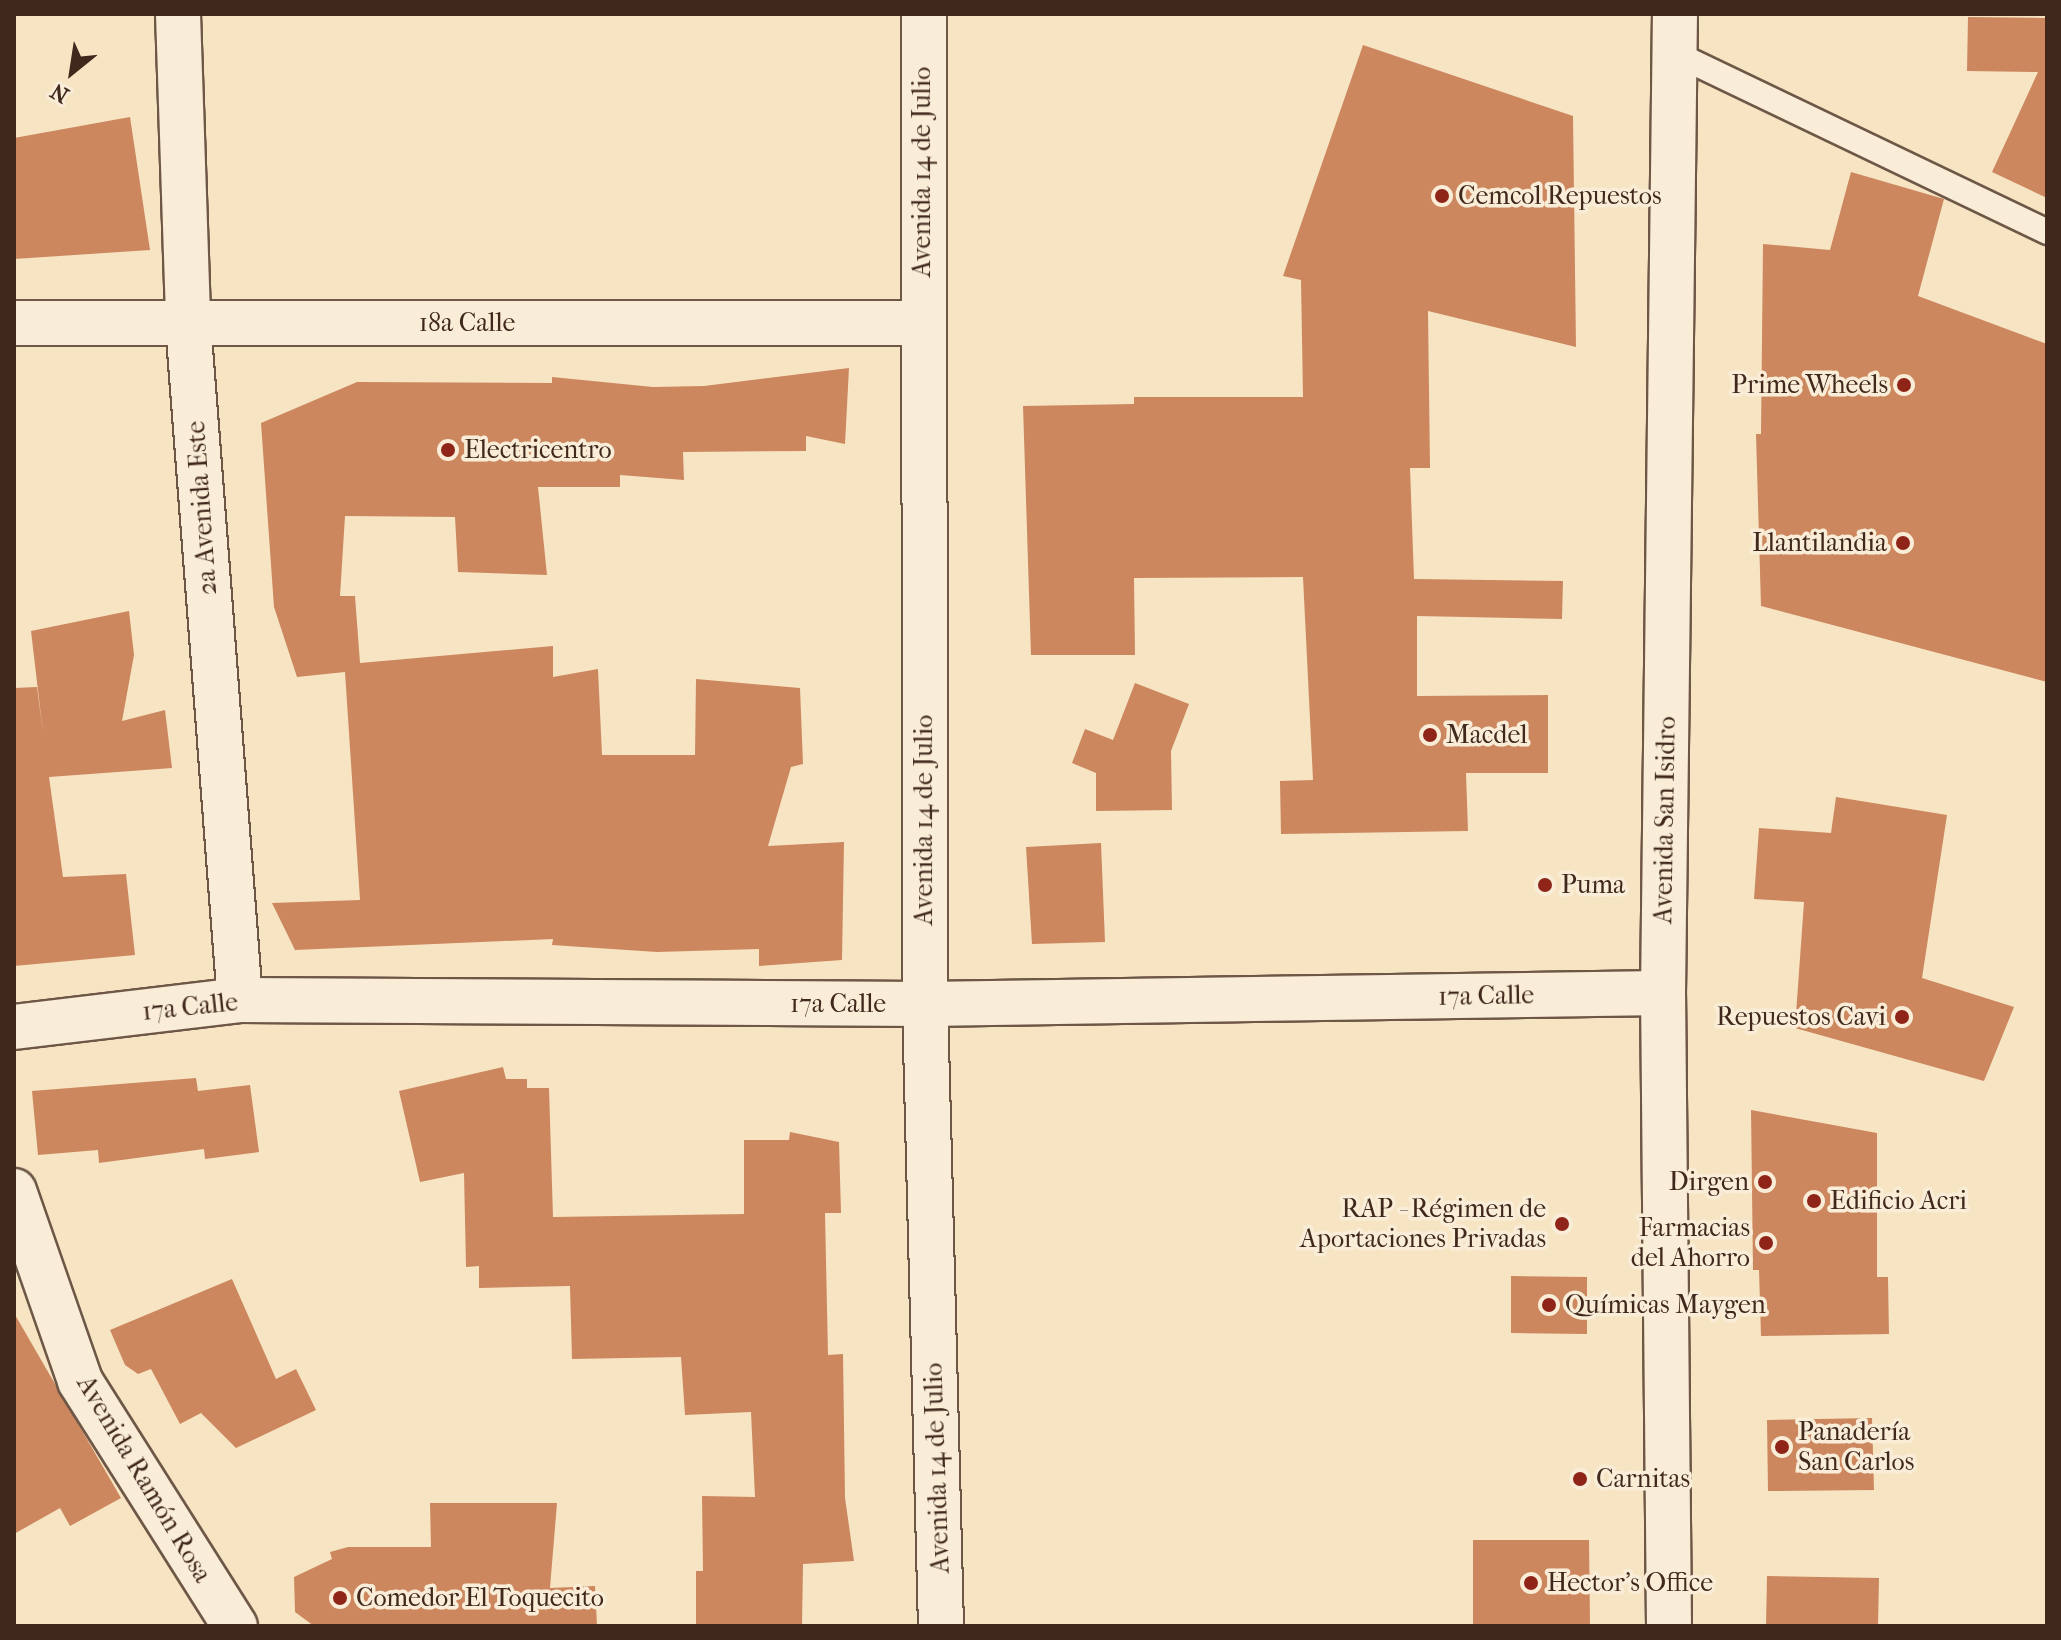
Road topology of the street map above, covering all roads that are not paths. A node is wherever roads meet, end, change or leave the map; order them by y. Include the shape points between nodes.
1 (178, 14) edge
2 (924, 14) edge
3 (1674, 34) edge
4 (2047, 232) edge
5 (14, 323) edge
6 (188, 323) junction
7 (921, 323) junction
8 (1663, 993) junction
9 (240, 1000) junction
10 (925, 1004) junction
11 (14, 1027) edge
12 (14, 1191) edge
13 (235, 1626) edge
14 (941, 1626) edge
15 (1669, 1626) edge

1 - 6 street, 2a Avenida Este
2 - 7 street, Avenida 14 de Julio
3 - 4 lane
3 - 8 street, Avenida San Isidro
5 - 6 street, 18a Calle
6 - 7 street, 18a Calle
6 - 9 street, 2a Avenida Este
7 - 10 street, Avenida 14 de Julio
8 - 10 street, 17a Calle
8 - 15 street, Avenida San Isidro
9 - 10 street, 17a Calle
9 - 11 street, 17a Calle
10 - 14 street, Avenida 14 de Julio
12 - 13 street, Avenida Ramón Rosa via 80,1381

